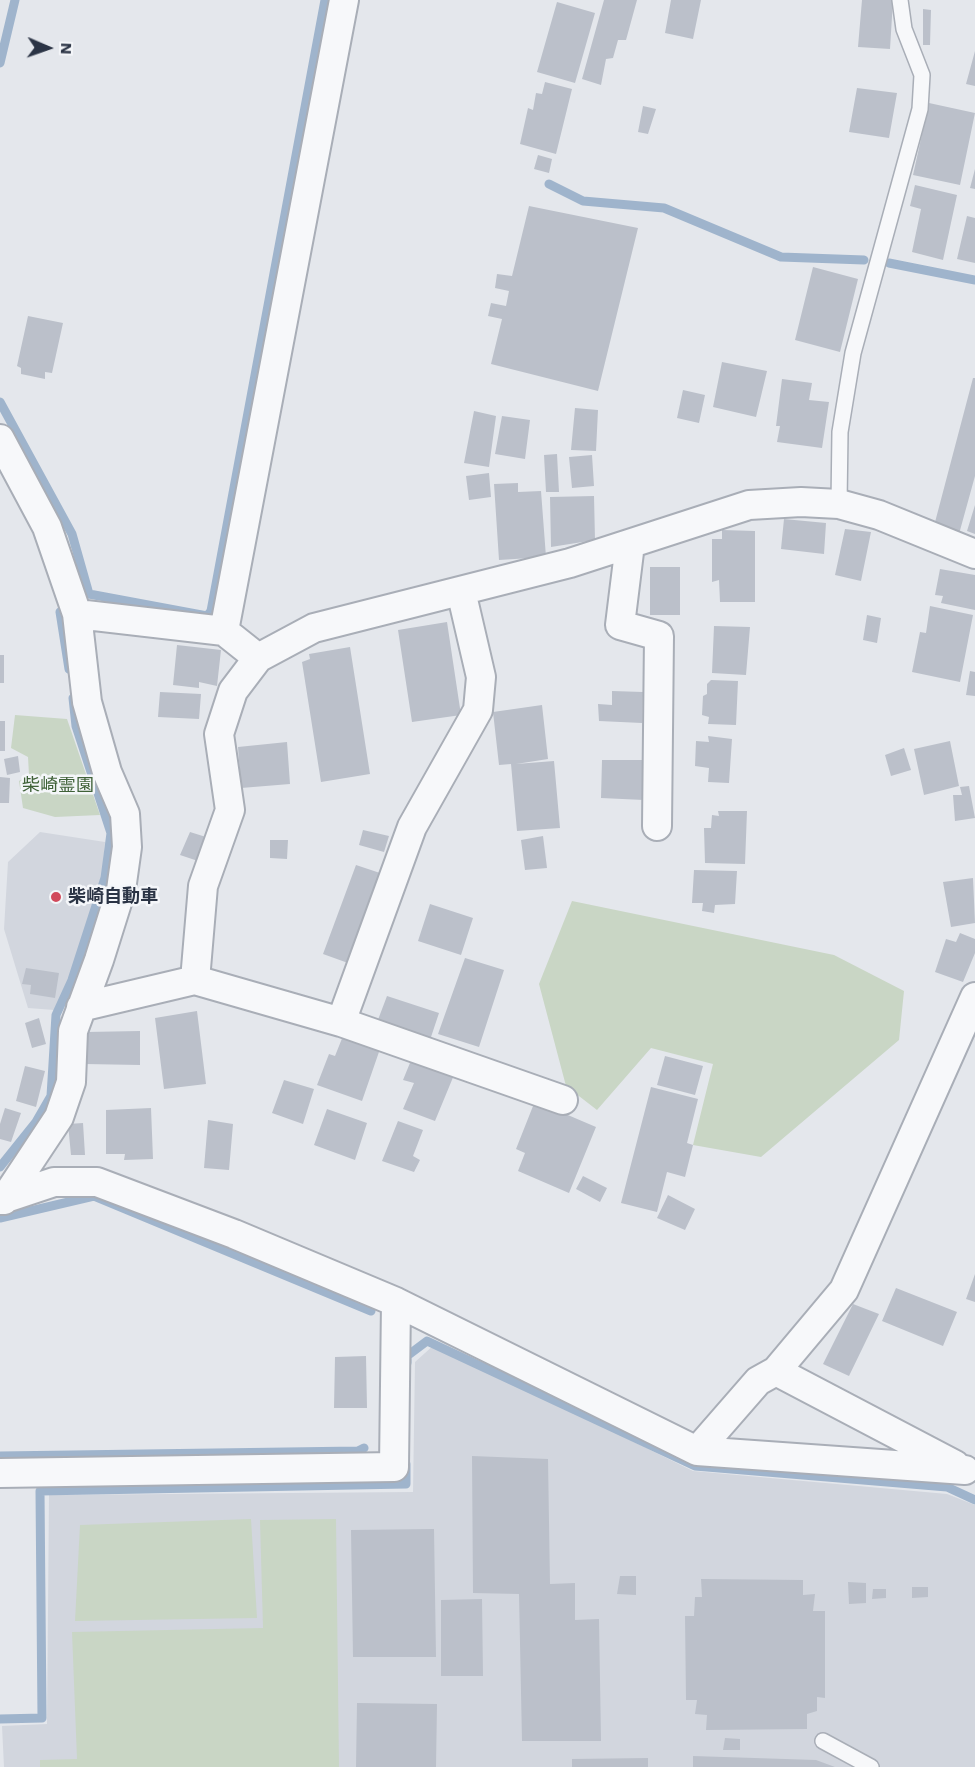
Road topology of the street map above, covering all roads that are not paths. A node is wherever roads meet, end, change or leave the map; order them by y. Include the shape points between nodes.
1 (344, 0) edge
2 (900, 0) edge
3 (0, 439) edge
4 (838, 504) junction
5 (630, 544) junction
6 (975, 554) edge
7 (461, 591) junction
8 (77, 614) junction
9 (224, 631) junction
10 (258, 658) junction
11 (657, 826) dead end
12 (195, 980) junction
13 (975, 997) edge
14 (81, 1007) junction
15 (341, 1022) junction
16 (563, 1100) dead end
17 (2, 1200) edge
18 (396, 1302) junction
19 (776, 1371) junction
20 (697, 1451) junction
21 (0, 1473) edge
22 (970, 1473) edge
23 (823, 1742) dead end
24 (870, 1767) edge

1 - 9 street
2 - 4 lane via 904,29 922,75 920,109 853,353 840,432
3 - 8 street via 47,527
4 - 5 street via 749,505
4 - 6 street via 879,515
5 - 7 street
5 - 11 street via 620,625 659,636
7 - 10 street via 314,628
7 - 15 street via 481,677 478,710 412,827
8 - 9 street
8 - 14 street via 87,702 106,772 125,814 127,848 121,890
9 - 10 street
10 - 12 street via 233,691 219,734 230,810 203,886
12 - 14 street
12 - 15 street
13 - 19 street via 844,1290
14 - 17 street via 73,1030 71,1082 59,1117
15 - 16 street
17 - 18 street via 54,1182 97,1182 234,1233
18 - 20 street
18 - 21 street via 394,1467
19 - 20 street via 758,1382
19 - 22 street
20 - 22 street
23 - 24 lane

